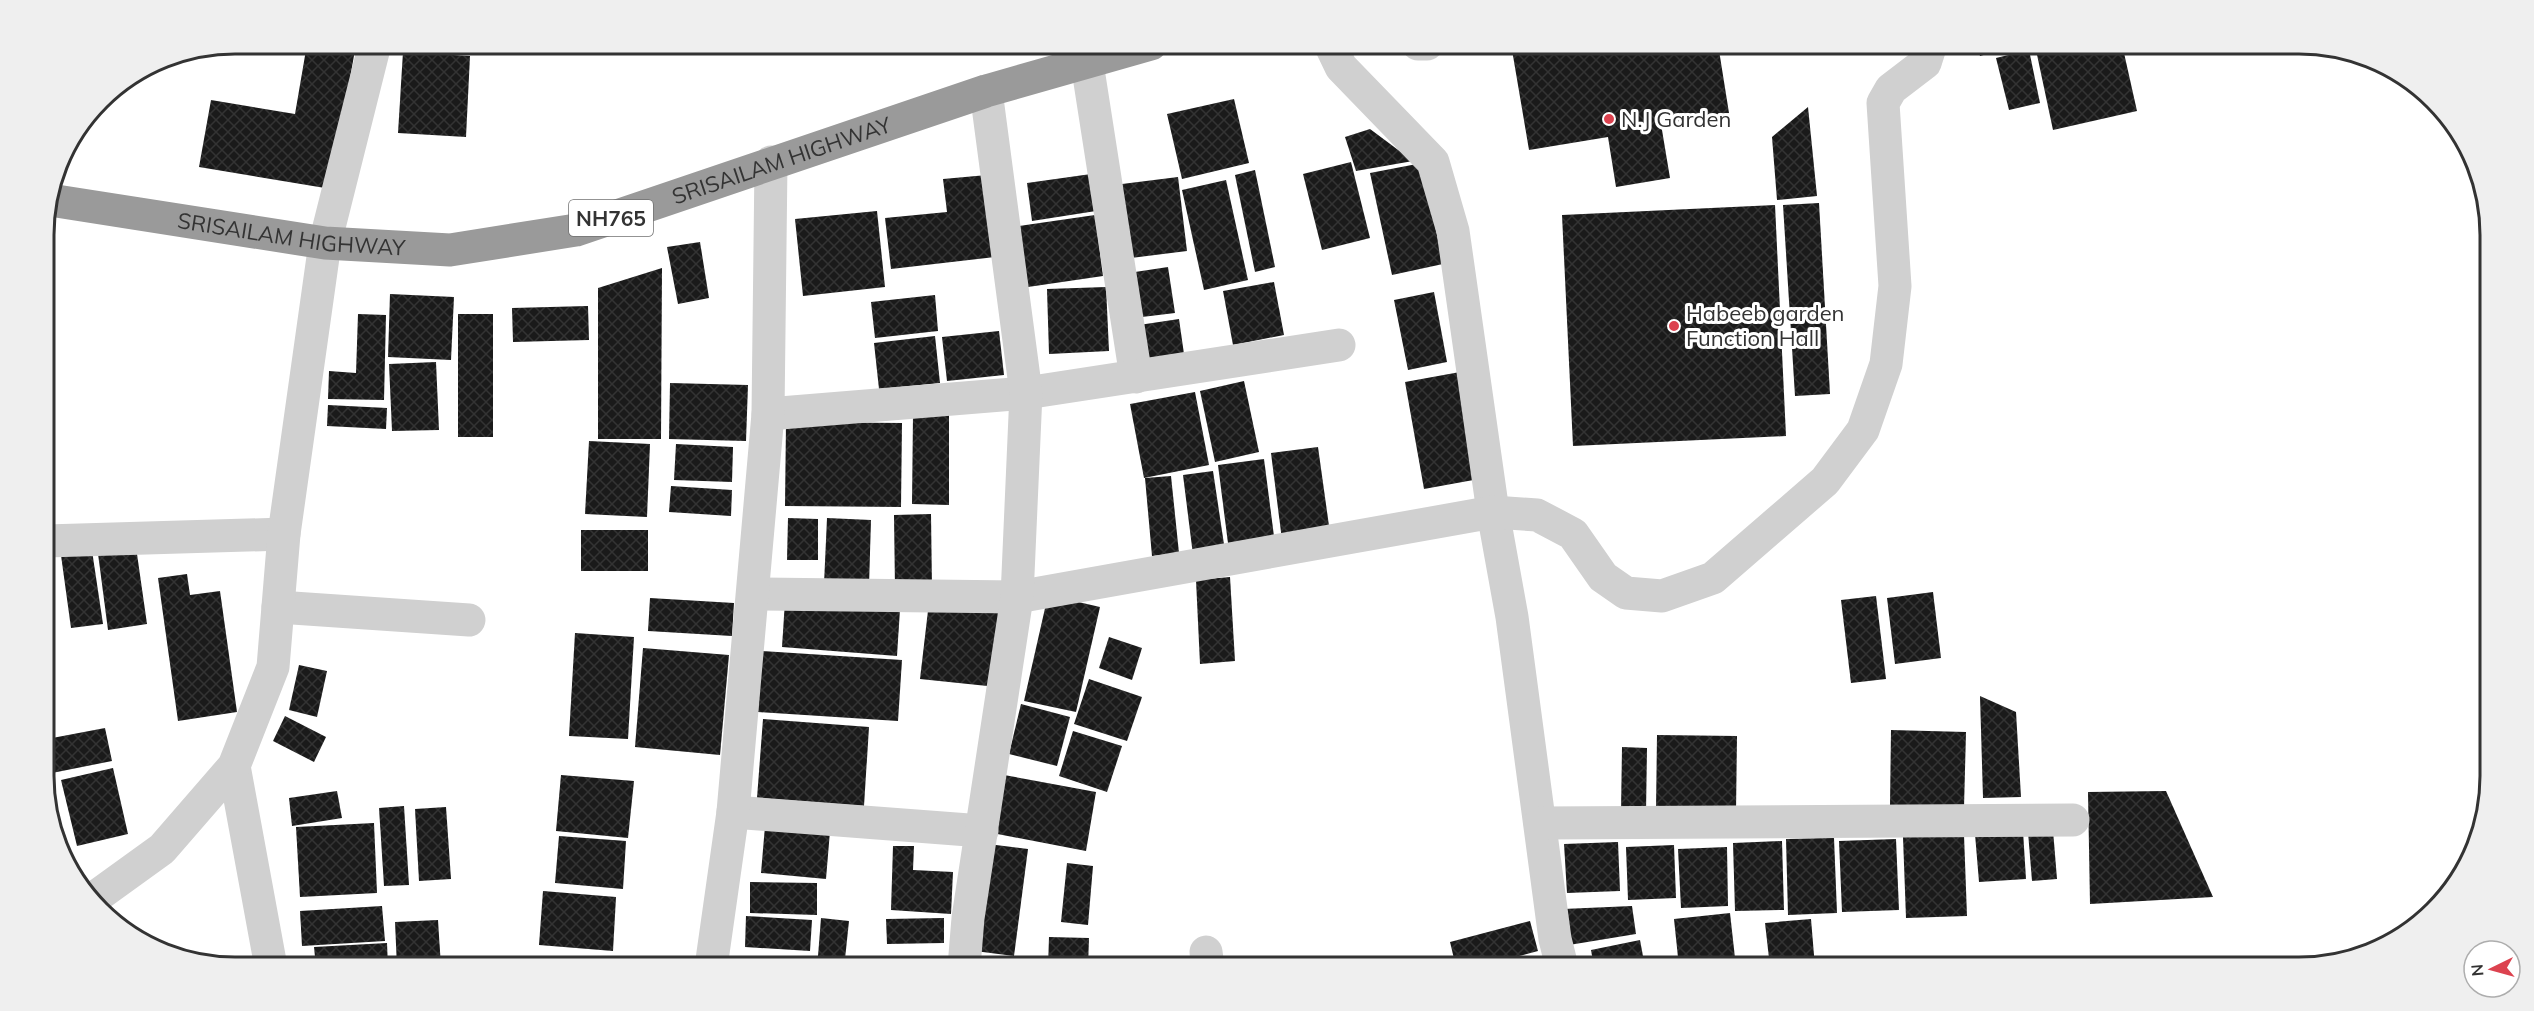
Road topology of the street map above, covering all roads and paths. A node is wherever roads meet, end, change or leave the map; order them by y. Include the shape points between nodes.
1 (372, 54) edge
2 (1117, 54) edge
3 (1335, 54) edge
4 (1928, 54) edge
5 (1087, 63) junction
6 (986, 91) junction
7 (771, 162) junction
8 (58, 201) edge
9 (325, 243) junction
10 (1339, 345) dead end
11 (1136, 377) junction
12 (1026, 393) junction
13 (768, 414) junction
14 (1493, 512) junction
15 (284, 534) junction
16 (54, 541) edge
17 (753, 594) junction
18 (1017, 597) junction
19 (278, 608) junction
20 (469, 620) dead end
21 (234, 766) junction
22 (733, 812) junction
23 (2073, 820) dead end
24 (1540, 823) junction
25 (982, 831) junction
26 (99, 895) edge
27 (269, 957) edge
28 (712, 957) edge
29 (965, 957) edge
30 (1560, 957) edge

1 - 9 street
2 - 5 highway, SRISAILAM HIGHWAY / NH765
3 - 14 street via 1341,67 1433,162 1453,231
4 - 14 street via 1926,63 1891,89 1883,103 1896,286 1886,364 1863,430 1825,481 1713,578 1662,596 1626,593 1603,577 1573,534 1537,515
5 - 6 highway, SRISAILAM HIGHWAY / NH765
5 - 11 street
6 - 7 highway, SRISAILAM HIGHWAY / NH765
6 - 12 street
7 - 9 highway, SRISAILAM HIGHWAY / NH765 via 576,230 450,250
7 - 13 street
8 - 9 highway, SRISAILAM HIGHWAY / NH765
9 - 15 street
10 - 11 street
11 - 12 street
12 - 13 street
12 - 18 street
13 - 17 street
14 - 18 street
14 - 24 street via 1512,617
15 - 16 street
15 - 19 street
17 - 18 street
17 - 22 street
18 - 25 street
19 - 20 street
19 - 21 street via 273,667
21 - 26 street via 162,849
21 - 27 street
22 - 25 street
22 - 28 street
23 - 24 street
24 - 30 street
25 - 29 street

